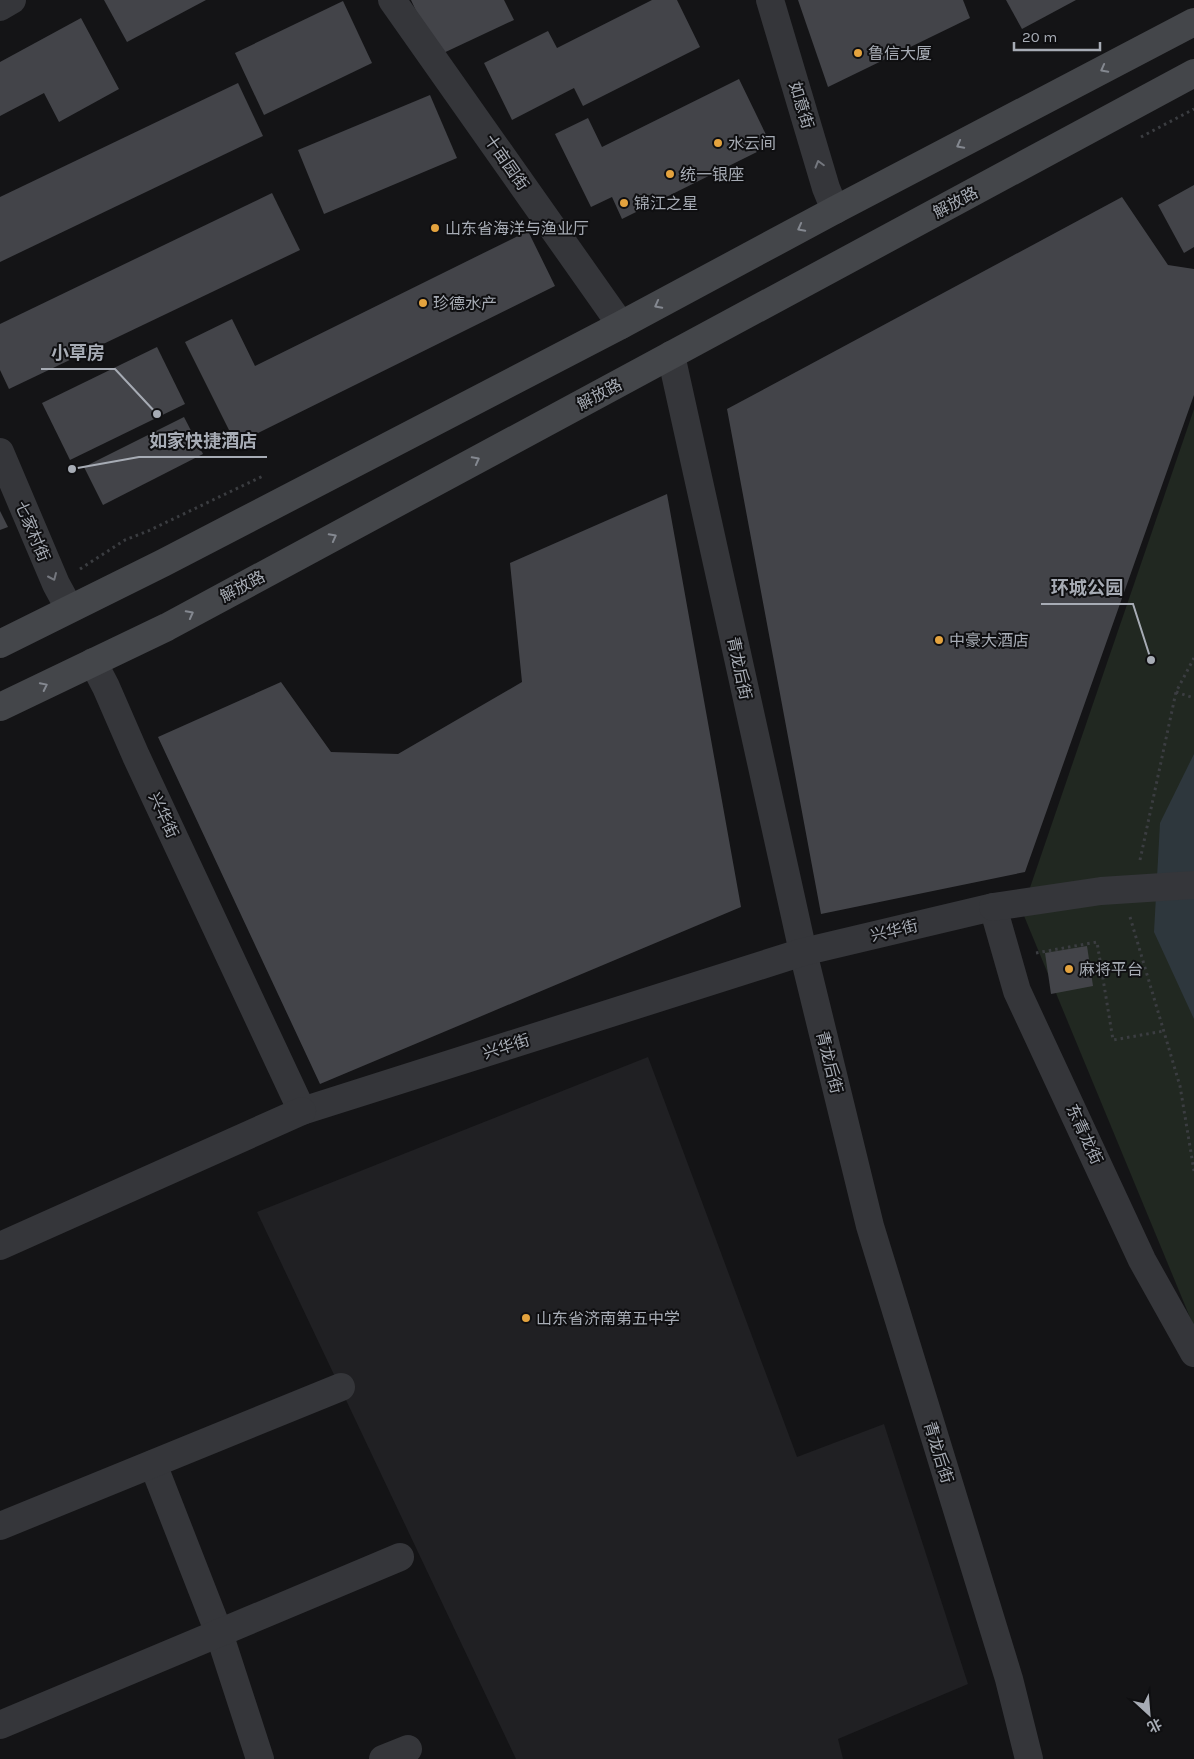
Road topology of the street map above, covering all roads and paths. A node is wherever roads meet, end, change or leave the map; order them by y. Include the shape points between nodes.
1 (12, 0) edge
2 (392, 0) edge
3 (770, 0) edge
4 (0, 7) edge
5 (1194, 22) edge
6 (1194, 73) edge
7 (835, 210) junction
8 (621, 325) junction
9 (671, 355) junction
10 (0, 452) edge
11 (70, 608) junction
12 (0, 644) edge
13 (1194, 658) edge
14 (93, 662) junction
15 (1176, 692) junction
16 (1194, 698) edge
17 (0, 707) edge
18 (1139, 865) dead end
19 (1194, 885) edge
20 (993, 907) junction
21 (1129, 913) dead end
22 (802, 952) junction
23 (1008, 958) junction
24 (1164, 1031) junction
25 (302, 1111) junction
26 (1194, 1171) edge
27 (0, 1246) edge
28 (1194, 1353) edge
29 (341, 1387) dead end
30 (152, 1464) junction
31 (0, 1526) edge
32 (400, 1557) dead end
33 (219, 1633) junction
34 (0, 1726) edge
35 (408, 1748) dead end
36 (260, 1759) edge
37 (382, 1759) edge
38 (1029, 1759) edge

1 - 4 street
2 - 8 street, 十亩园街
7 -> 3 street, 如意街
5 -> 7 main road
6 - 9 main road, 解放路
7 -> 8 main road
8 - 11 main road
14 -> 9 main road, 解放路 via 167,627
9 - 22 street, 青龙后街
10 -> 11 street, 七家村街 via 56,584
11 - 12 main road
13 - 15 path
17 -> 14 main road, 解放路
14 - 25 street, 兴华街
15 - 16 path
15 - 18 path
19 - 20 street, 兴华街, bridge via 1101,891
20 - 22 street, 兴华街
20 - 23 street, 东青龙街
21 - 24 path
22 - 25 street, 兴华街
22 - 38 street, 青龙后街 via 870,1226 1009,1679
23 - 24 path via 1097,942 1113,1040
23 - 28 street, 东青龙街 via 1017,991 1142,1260
24 - 26 path via 1180,1086
25 - 27 street
29 - 30 street
30 - 31 street
30 - 33 street
32 - 33 street
33 - 34 street
33 - 36 street
35 - 37 street

